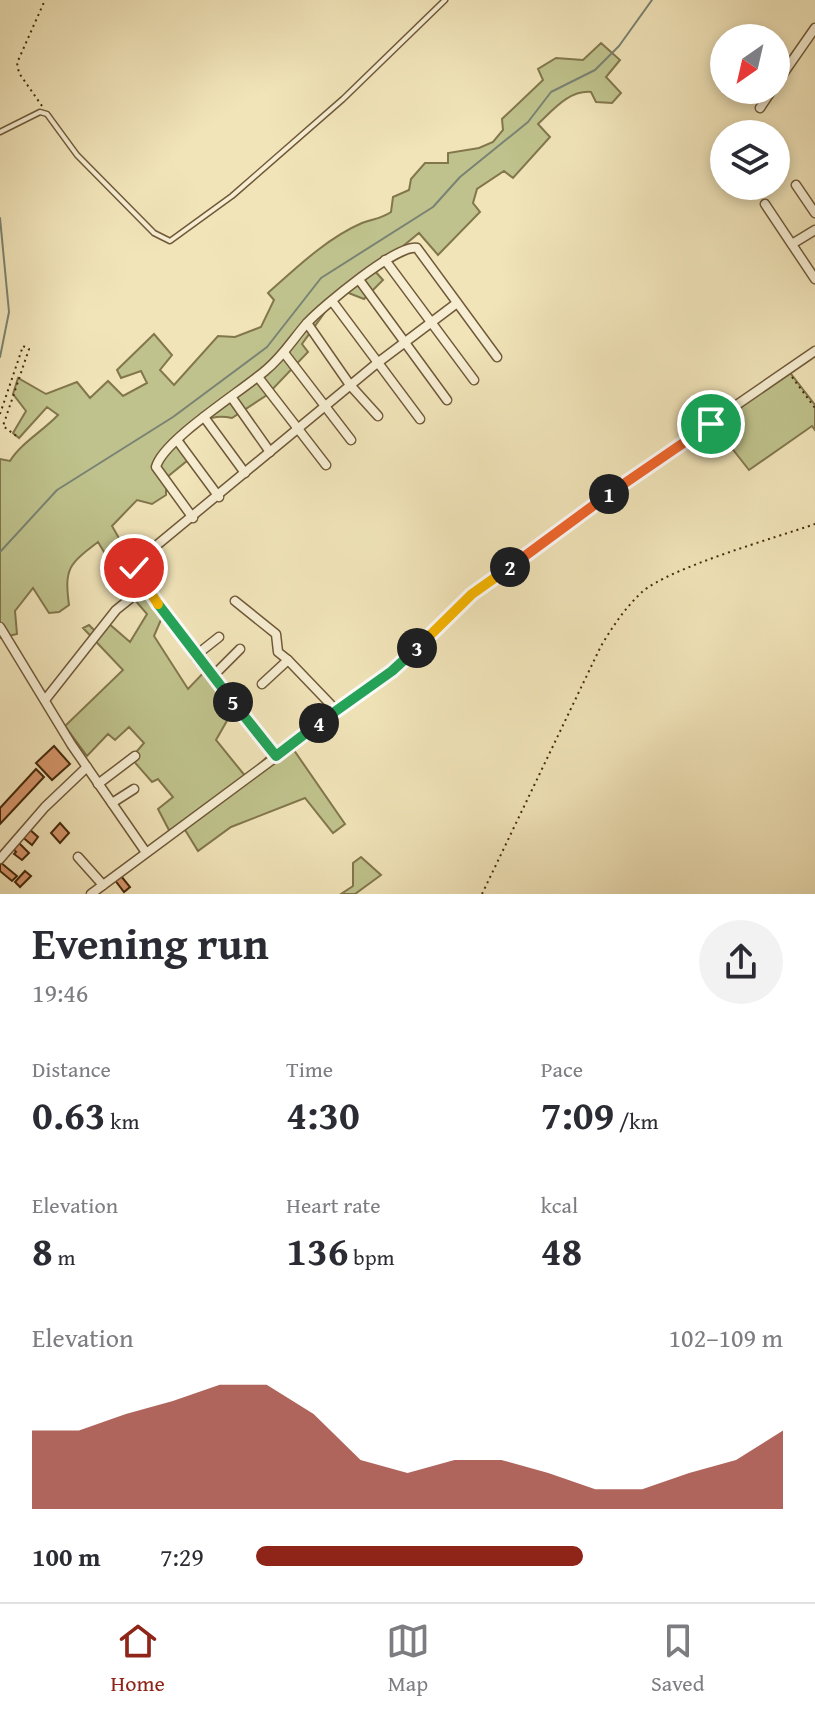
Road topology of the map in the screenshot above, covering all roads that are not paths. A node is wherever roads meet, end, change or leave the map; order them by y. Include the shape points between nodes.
1 (445, 0) edge
2 (815, 28) edge
3 (790, 64) edge
4 (763, 104) edge
5 (760, 108) dead end
6 (0, 132) edge
7 (796, 185) dead end
8 (765, 204) dead end
9 (815, 213) edge
10 (815, 230) edge
11 (792, 244) junction
12 (385, 260) junction
13 (815, 279) edge
14 (360, 281) junction
15 (332, 301) junction
16 (457, 303) junction
17 (307, 323) junction
18 (431, 323) junction
19 (404, 344) junction
20 (815, 351) edge
21 (285, 354) junction
22 (497, 357) dead end
23 (376, 364) junction
24 (258, 377) junction
25 (474, 380) dead end
26 (350, 385) junction
27 (232, 398) junction
28 (447, 400) dead end
29 (323, 407) junction
30 (378, 416) dead end
31 (204, 417) junction
32 (420, 419) dead end
33 (297, 429) junction
34 (177, 440) junction
35 (351, 440) dead end
36 (270, 452) junction
37 (326, 465) dead end
38 (245, 473) junction
39 (219, 497) junction
40 (193, 518) junction
41 (146, 586) junction
42 (235, 601) dead end
43 (0, 627) edge
44 (219, 637) dead end
45 (240, 649) dead end
46 (195, 656) junction
47 (288, 660) junction
48 (213, 676) junction
49 (262, 684) dead end
50 (45, 700) junction
51 (336, 710) junction
52 (135, 756) dead end
53 (276, 756) junction
54 (87, 767) junction
55 (98, 784) junction
56 (134, 789) dead end
57 (112, 803) junction
58 (145, 851) junction
59 (78, 857) dead end
60 (0, 859) edge
61 (103, 885) junction
62 (93, 894) edge

1 - 6 lane via 343,99 232,196 170,241 154,233 77,155 47,114 40,112
2 - 3 street
4 - 5 street
7 - 9 street
8 - 11 street
10 - 11 street
11 - 13 street
12 - 14 street
12 - 16 street via 416,247
12 - 18 street
14 - 15 street
14 - 19 street
15 - 17 street
15 - 23 street
16 - 18 street
16 - 22 street
17 - 21 street
17 - 26 street
18 - 19 street
18 - 25 street
19 - 23 street
19 - 28 street
20 - 51 street via 518,559 472,594 392,671
21 - 24 street
21 - 29 street
23 - 26 street
23 - 32 street
24 - 27 street
24 - 33 street
26 - 29 street
26 - 30 street
27 - 31 street
27 - 36 street
29 - 33 street
29 - 35 street
31 - 34 street
31 - 38 street
33 - 36 street
33 - 37 street
34 - 39 street
34 - 40 street via 155,465
36 - 38 street
38 - 39 street
39 - 40 street
40 - 41 street via 135,563
41 - 46 street
41 - 50 street via 116,610
42 - 47 street via 276,634 278,652
43 - 50 street
44 - 46 street
45 - 48 street
46 - 48 street
47 - 49 street
47 - 51 street
48 - 53 street
50 - 54 street
51 - 53 street
52 - 55 street
53 - 58 street
54 - 55 street
54 - 60 street
55 - 57 street
56 - 57 street
57 - 58 street
58 - 61 street
59 - 61 street
61 - 62 street

